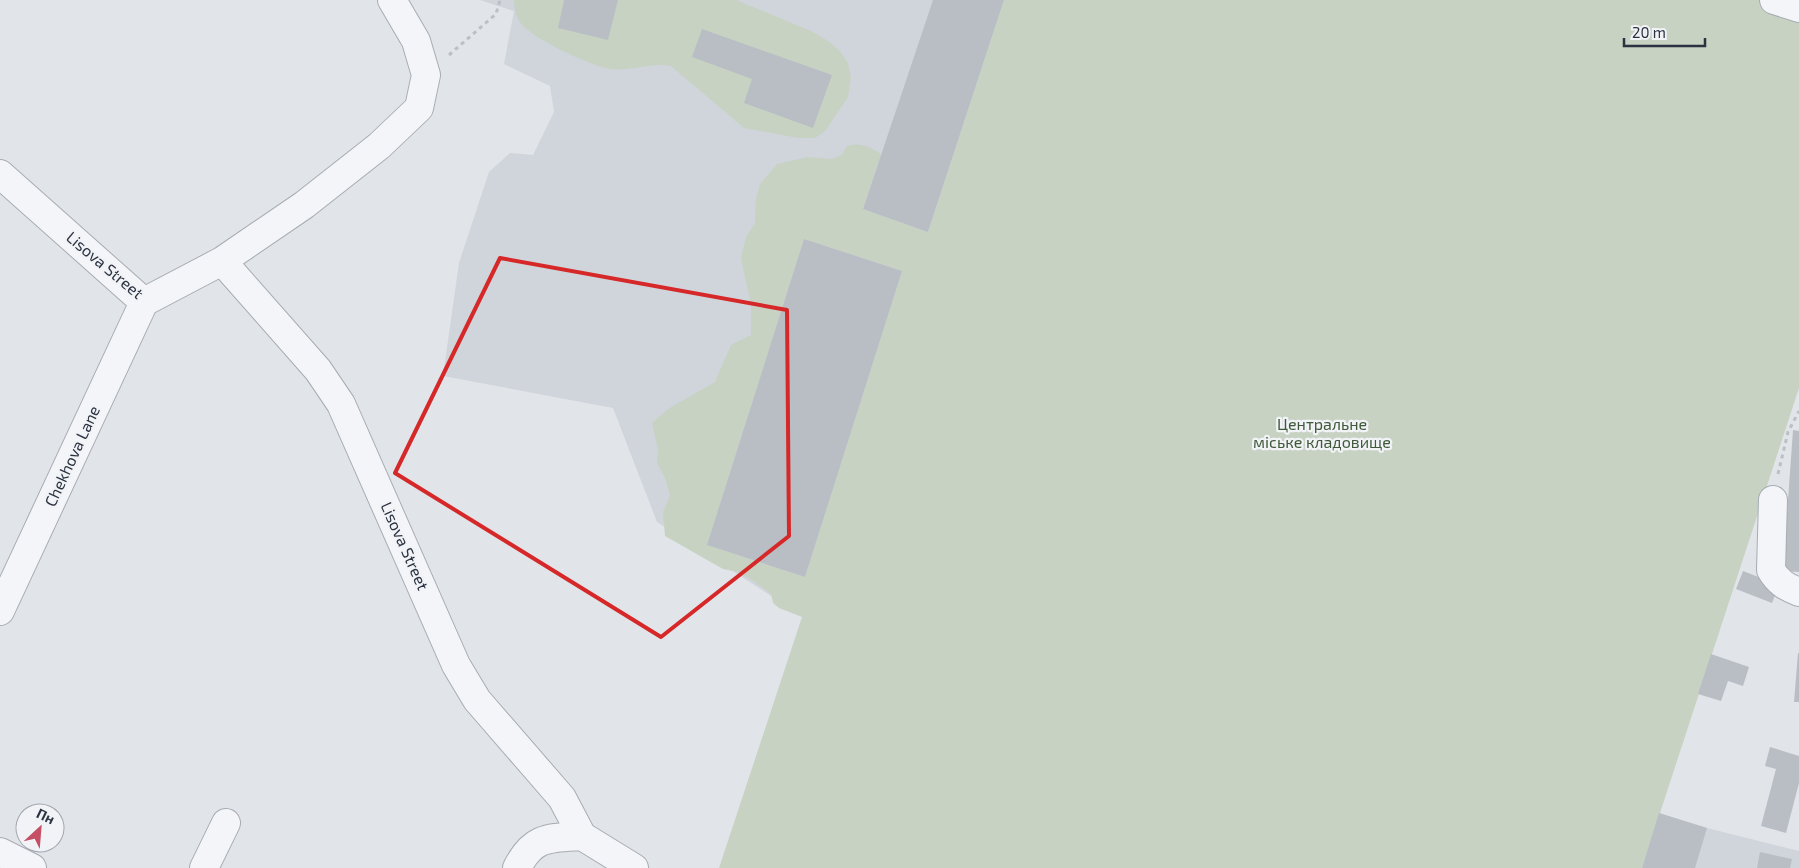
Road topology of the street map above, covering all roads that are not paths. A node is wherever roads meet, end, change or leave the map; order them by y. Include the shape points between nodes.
1 (392, 0) edge
2 (1774, 0) edge
3 (1799, 8) edge
4 (0, 174) edge
5 (222, 261) junction
6 (144, 302) junction
7 (1773, 500) road end
8 (1799, 592) edge
9 (0, 611) edge
10 (226, 823) dead end
11 (582, 836) junction
12 (0, 852) edge
13 (32, 868) edge
14 (204, 868) edge
15 (517, 868) edge
16 (634, 868) edge

1 - 5 street, Lisova Street via 416,41 426,75 418,108 379,146 304,205
2 - 3 street
4 - 6 street, Lisova Street
5 - 6 street, Lisova Street
5 - 11 street, Lisova Street via 318,370 340,404 456,665 477,700 562,798
6 - 9 street, Chekhova Lane
7 - 8 street via 1771,570 1776,579
10 - 14 street
11 - 15 street via 536,842
11 - 16 street
12 - 13 street

